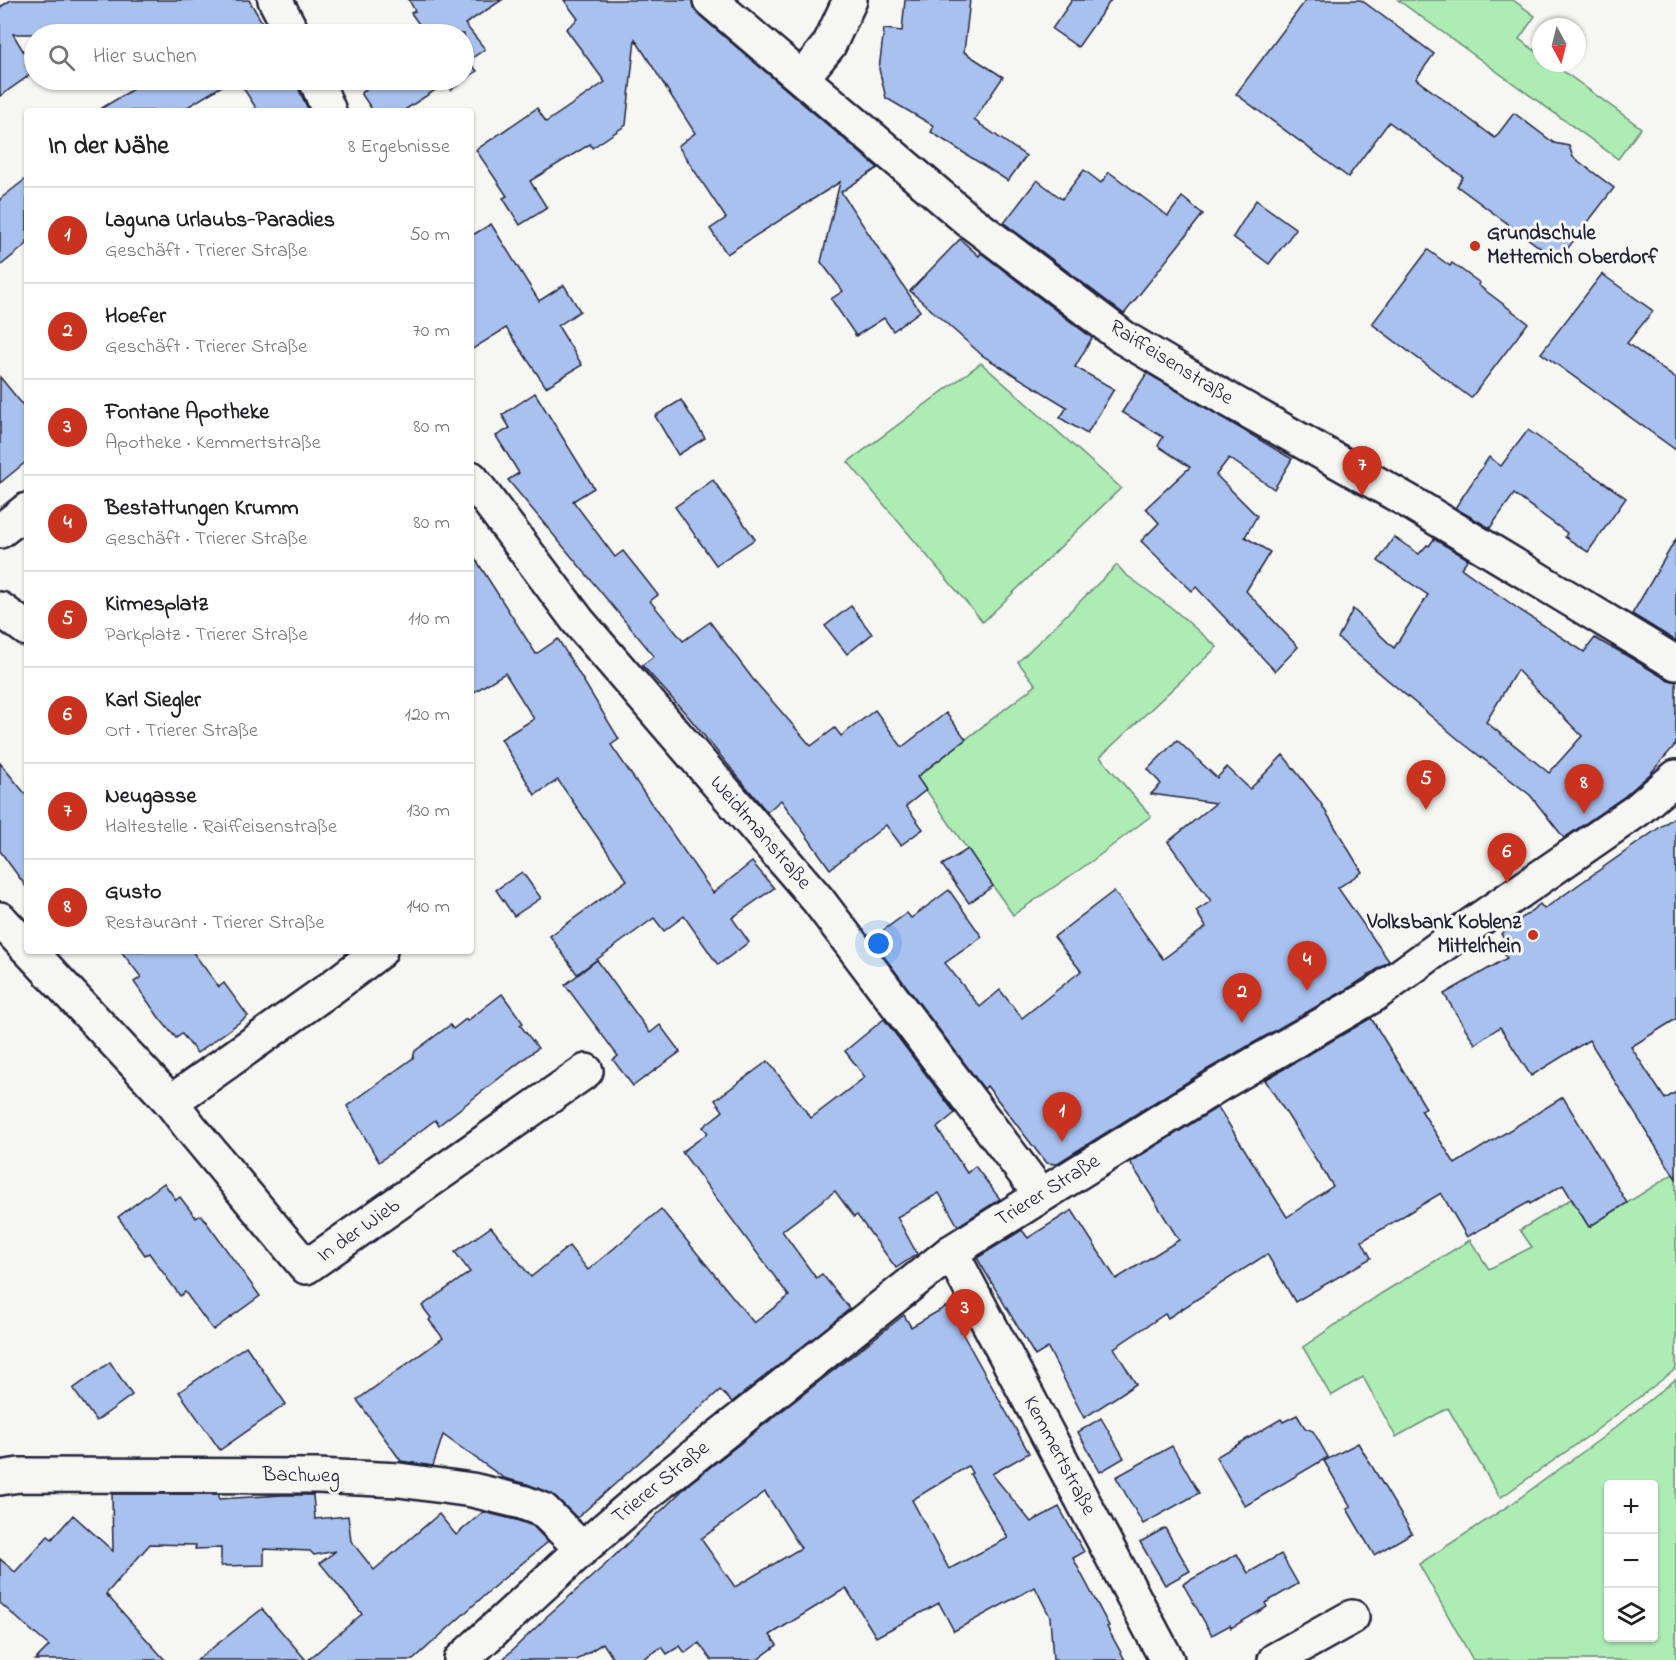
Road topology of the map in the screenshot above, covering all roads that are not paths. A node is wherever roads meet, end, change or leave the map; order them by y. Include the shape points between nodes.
1 (275, 0) edge
2 (710, 0) edge
3 (850, 0) edge
4 (288, 24) edge
5 (802, 78) junction
6 (320, 90) edge
7 (328, 108) edge
8 (474, 482) edge
9 (24, 512) edge
10 (0, 531) edge
11 (0, 609) edge
12 (24, 627) edge
13 (1676, 663) edge
14 (1676, 777) edge
15 (0, 919) edge
16 (24, 945) edge
17 (33, 954) edge
18 (376, 954) edge
19 (586, 1071) dead end
20 (171, 1102) junction
21 (1041, 1196) junction
22 (951, 1252) junction
23 (9, 1476) edge
24 (582, 1549) junction
25 (1352, 1617) dead end
26 (460, 1660) edge
27 (1167, 1660) edge
28 (1275, 1660) edge

1 - 4 street
2 - 5 street, Raiffeisenstraße
3 - 5 street via 830,45
5 - 13 street, Raiffeisenstraße via 967,219 1124,338 1408,501
6 - 7 street
8 - 21 street, Weidtmanstraße via 578,621 818,900
9 - 10 street
11 - 12 street
14 - 21 street, Trierer Straße via 1636,811 1374,995 1218,1085
15 - 16 street, In der Wieb
17 - 20 street, In der Wieb
18 - 20 street
19 - 20 street, In der Wieb via 306,1267
21 - 22 street, Trierer Straße
22 - 24 street, Trierer Straße via 742,1416
22 - 27 street, Kemmertstraße
23 - 24 street, Bachweg via 399,1480 472,1490 522,1502 543,1510
24 - 26 street, Trierer Straße
25 - 28 street

